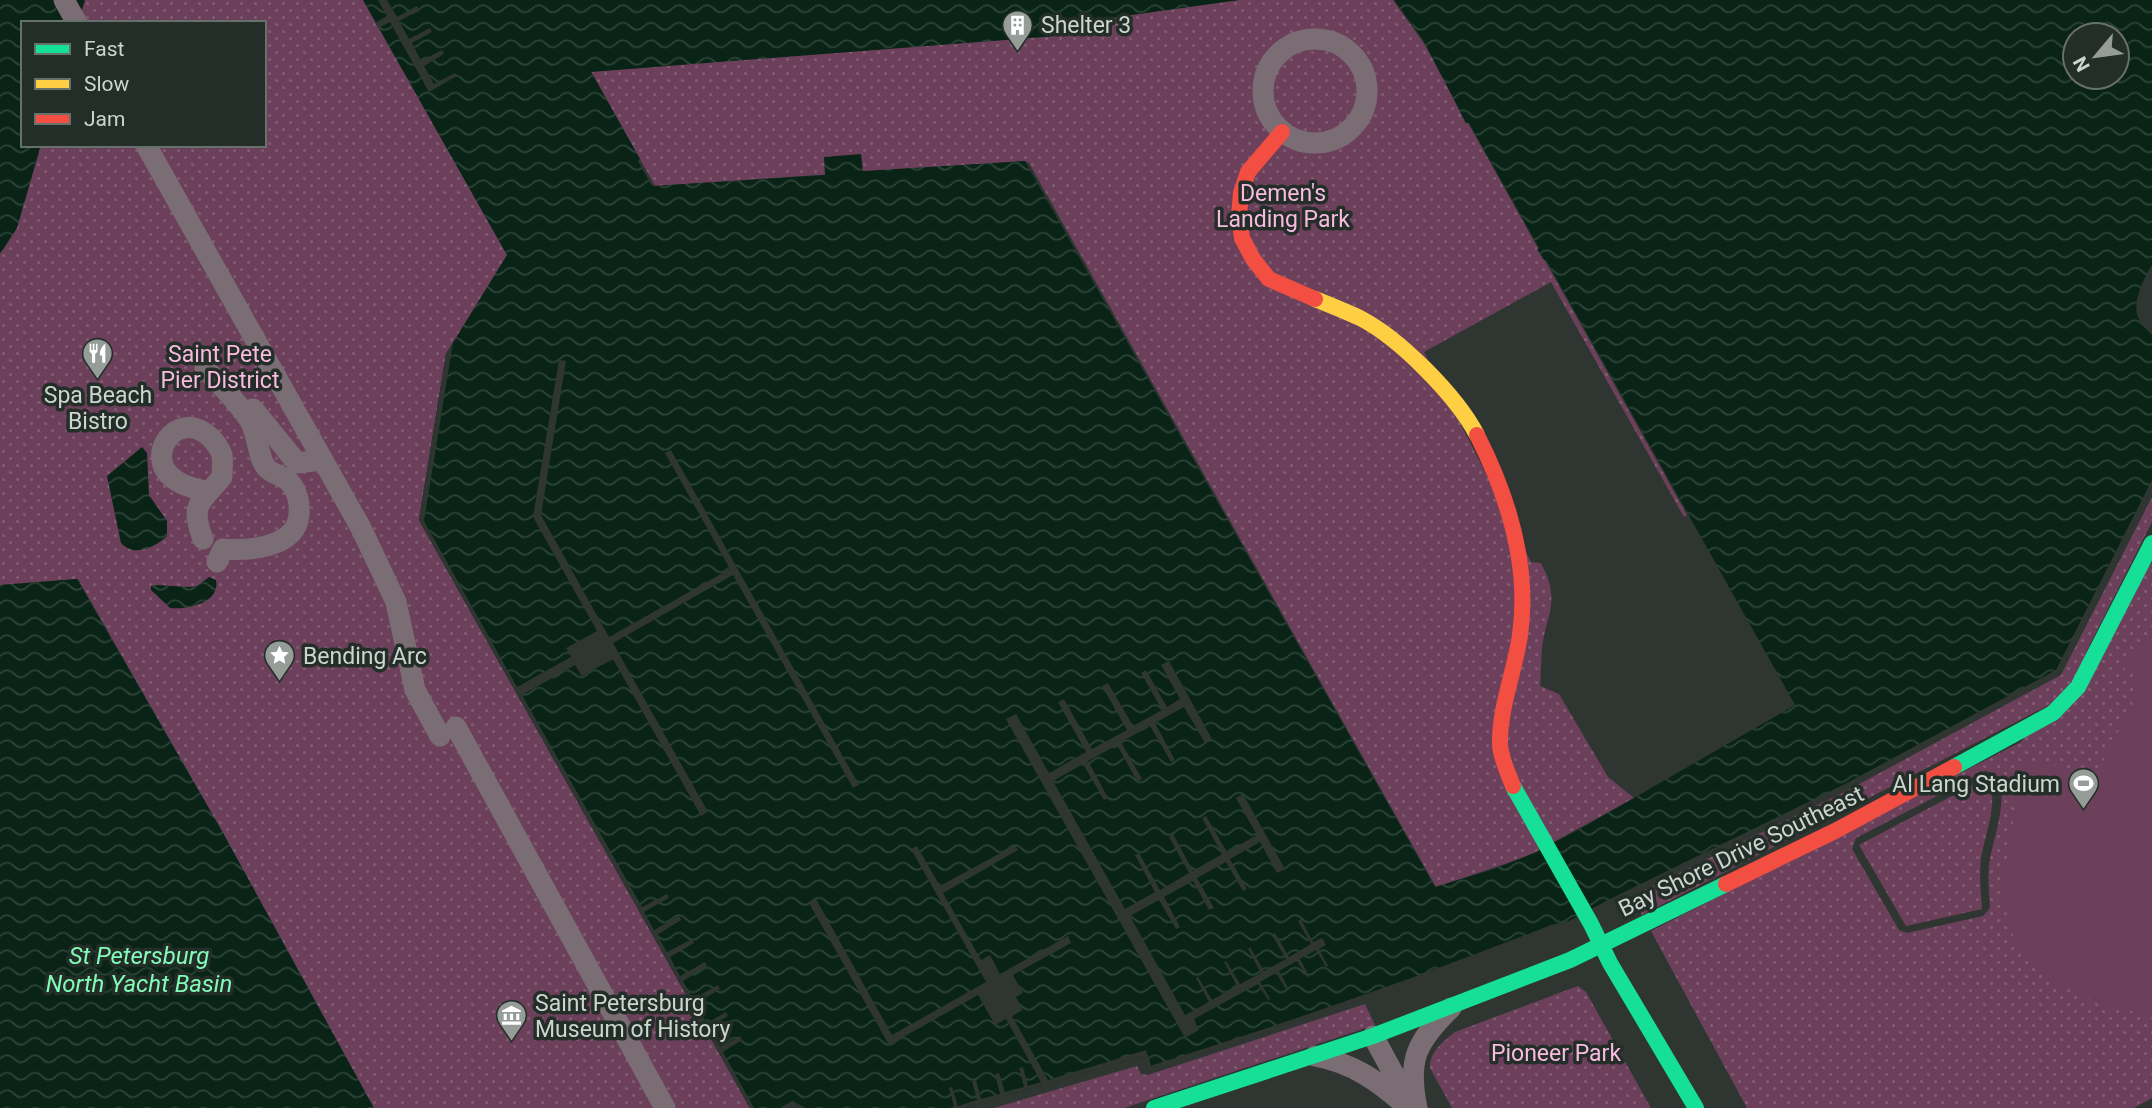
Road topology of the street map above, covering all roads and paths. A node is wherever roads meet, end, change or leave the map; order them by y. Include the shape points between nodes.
1 (64, 0) edge
2 (76, 21) edge
3 (1282, 132) junction
4 (147, 147) edge
5 (322, 460) junction
6 (208, 492) dead end
7 (180, 520) dead end
8 (203, 539) junction
9 (2152, 543) edge
10 (1601, 945) junction
11 (1455, 1004) junction
12 (1373, 1036) junction
13 (1312, 1056) junction
14 (665, 1108) edge
15 (1154, 1108) edge
16 (1412, 1108) edge
17 (1696, 1108) edge

1 - 2 street
3 - 3 street via 1316,143 1339,137 1358,121 1367,87 1360,64 1343,46 1320,38 1296,42 1269,65 1264,101
3 - 10 street via 1248,172 1241,193 1242,238 1269,278 1362,319 1438,381 1466,414 1492,463 1515,536 1523,584 1520,634 1500,746 1507,774
4 - 5 street
5 - 8 street via 297,463 210,366 257,434 267,469 292,484 299,508 298,523 282,539 256,548 220,556
5 - 14 street via 396,602 415,690 448,732
6 - 8 street via 196,512
7 - 8 street
9 - 10 street, Bay Shore Drive Southeast via 2078,687 2053,713 1835,831
10 - 11 street, Bay Shore Drive Southeast
10 - 17 street
11 - 12 street, Bay Shore Drive Southeast
11 - 16 street via 1415,1055
12 - 13 street, Bay Shore Drive Southeast
12 - 16 street
13 - 15 street, Bay Shore Drive Southeast
13 - 16 street via 1340,1061

